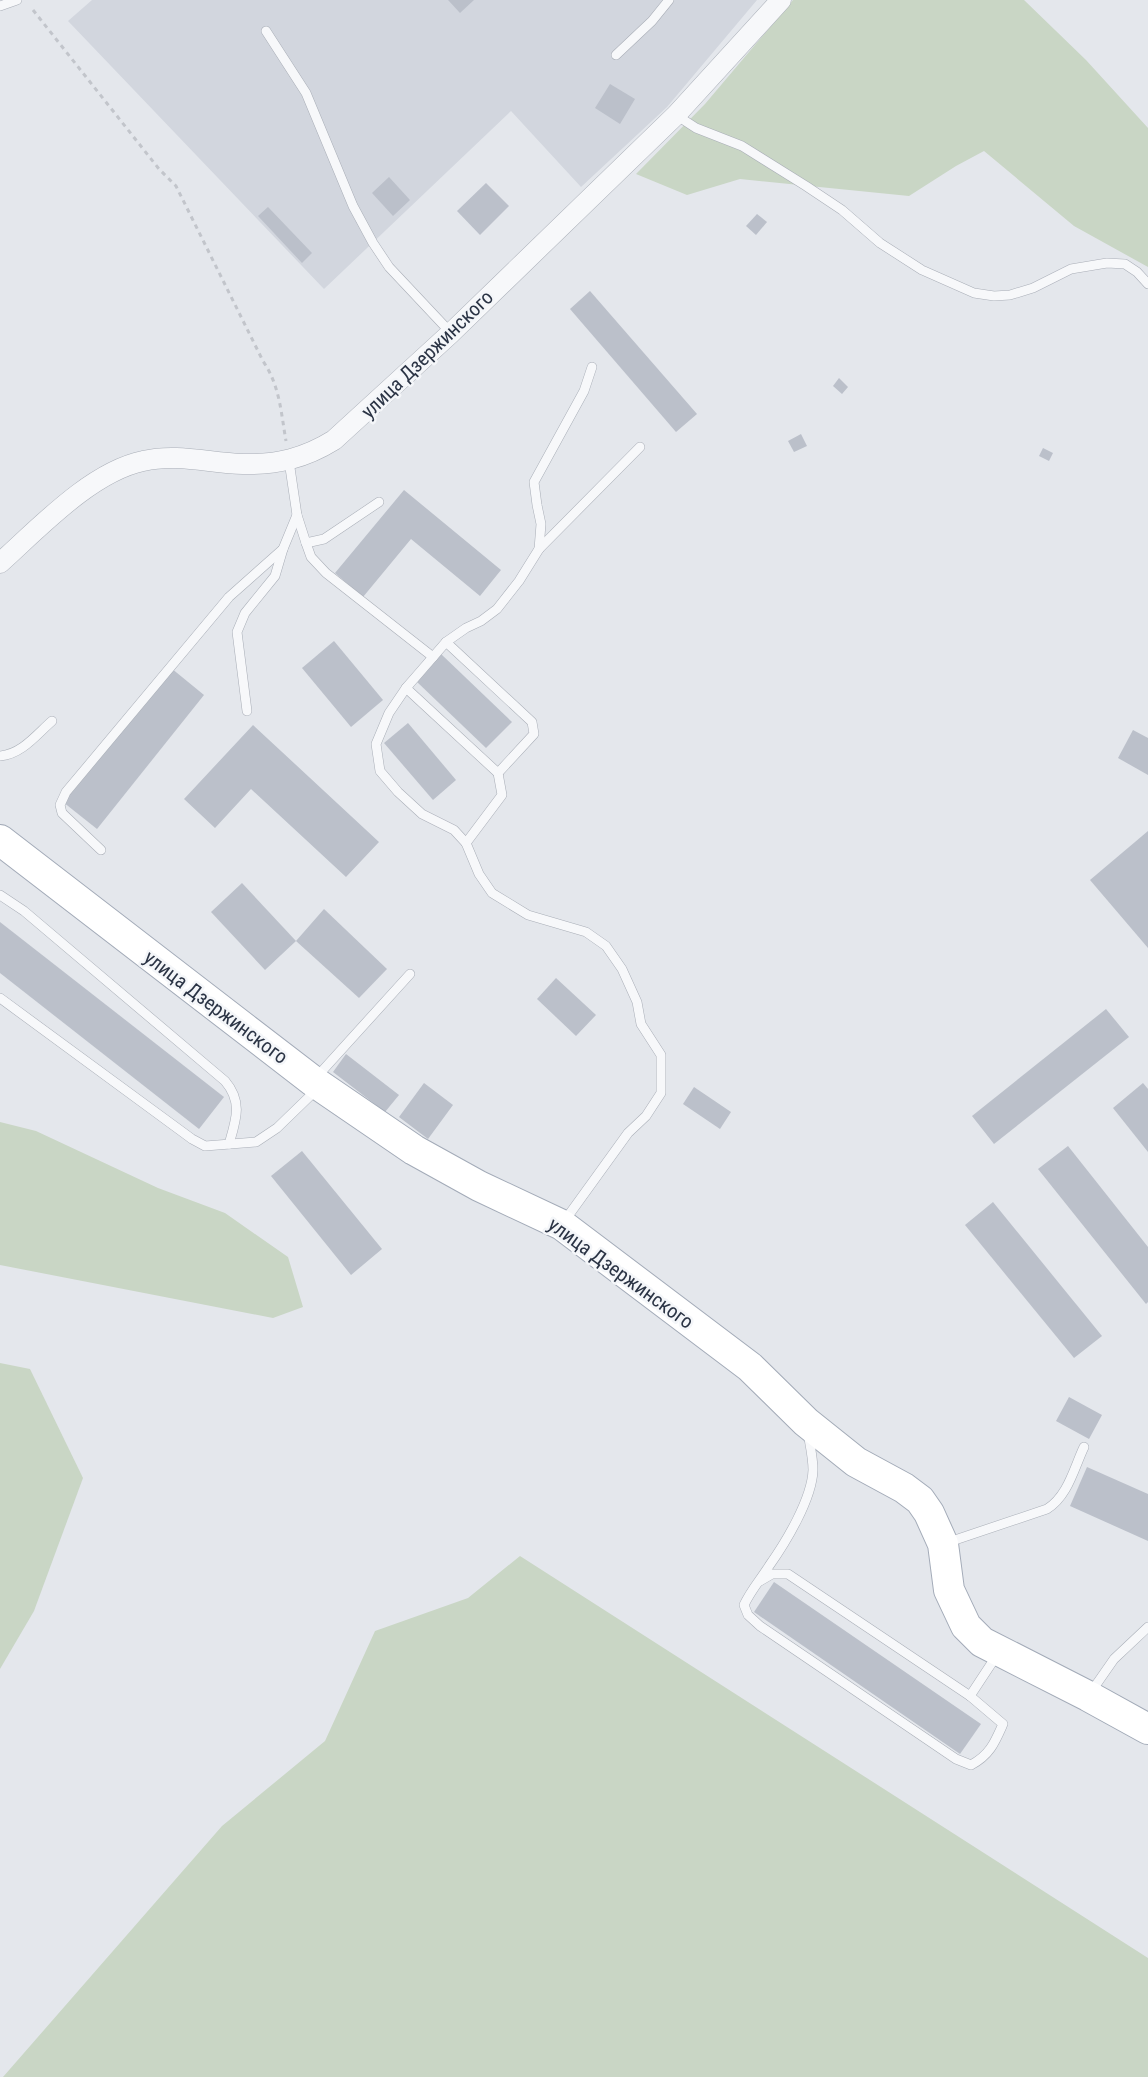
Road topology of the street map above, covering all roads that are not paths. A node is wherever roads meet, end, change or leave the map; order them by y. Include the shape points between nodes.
1 (17, 0) edge
2 (669, 0) edge
3 (781, 0) edge
4 (0, 6) edge
5 (266, 31) dead end
6 (616, 55) dead end
7 (675, 115) junction
8 (1148, 284) edge
9 (451, 333) junction
10 (592, 367) dead end
11 (640, 447) dead end
12 (289, 461) junction
13 (379, 501) dead end
14 (297, 515) junction
15 (306, 543) junction
16 (283, 549) junction
17 (539, 549) junction
18 (0, 563) edge
19 (446, 642) junction
20 (433, 657) junction
21 (406, 688) junction
22 (247, 711) dead end
23 (52, 721) dead end
24 (0, 756) edge
25 (498, 773) junction
26 (0, 840) edge
27 (466, 843) junction
28 (101, 850) dead end
29 (0, 895) edge
30 (410, 974) dead end
31 (0, 998) edge
32 (313, 1081) junction
33 (229, 1144) junction
34 (562, 1225) junction
35 (806, 1422) junction
36 (1084, 1447) dead end
37 (943, 1544) junction
38 (758, 1582) junction
39 (1148, 1627) edge
40 (999, 1651) junction
41 (970, 1696) junction
42 (1088, 1696) junction
43 (1148, 1729) edge

1 - 4 lane
2 - 6 lane
3 - 7 street, улица Дзержинского
5 - 9 lane via 306,93 353,206 373,243 389,267
7 - 8 lane via 742,147 806,186 922,270 974,293 1010,295 1071,269 1107,263 1125,264
7 - 9 street, улица Дзержинского
9 - 12 street, улица Дзержинского via 334,440
10 - 17 lane via 584,391 534,482 541,524
11 - 17 lane
12 - 14 lane
12 - 18 street, улица Дзержинского via 242,464 167,458 126,466 90,486
13 - 15 lane via 324,539
14 - 15 lane
14 - 16 lane
15 - 20 lane via 311,557 326,573
16 - 22 lane via 275,576 245,613 237,632
16 - 28 lane via 229,597 66,792 60,805 62,813
17 - 19 lane via 497,609
19 - 20 lane
19 - 25 lane via 532,722 534,734
20 - 21 lane
21 - 25 lane
21 - 27 lane via 388,713 376,744 380,771 422,814 454,830
23 - 24 lane via 23,748
25 - 27 lane via 502,795
26 - 32 main road, улица Дзержинского
27 - 34 lane via 492,893 528,915 586,932 606,946 622,969 637,1002 641,1024 661,1055 661,1094
29 - 33 lane via 225,1081 237,1100
30 - 32 lane
31 - 33 lane via 192,1139 205,1146
32 - 33 lane via 310,1096 278,1128 256,1142
32 - 34 main road, улица Дзержинского via 414,1150
34 - 35 main road, улица Дзержинского via 750,1367
35 - 37 main road, улица Дзержинского via 856,1462 920,1500
35 - 38 lane via 813,1472 809,1491
36 - 37 lane via 1065,1491 1055,1504
37 - 40 main road, улица Дзержинского via 949,1590 966,1626 982,1642
38 - 41 lane via 772,1574 788,1574
38 - 41 lane via 744,1605 760,1626 956,1759 971,1764 991,1750 1004,1724
39 - 42 lane via 1114,1659
40 - 41 lane
40 - 42 main road, улица Дзержинского
42 - 43 main road, улица Дзержинского

